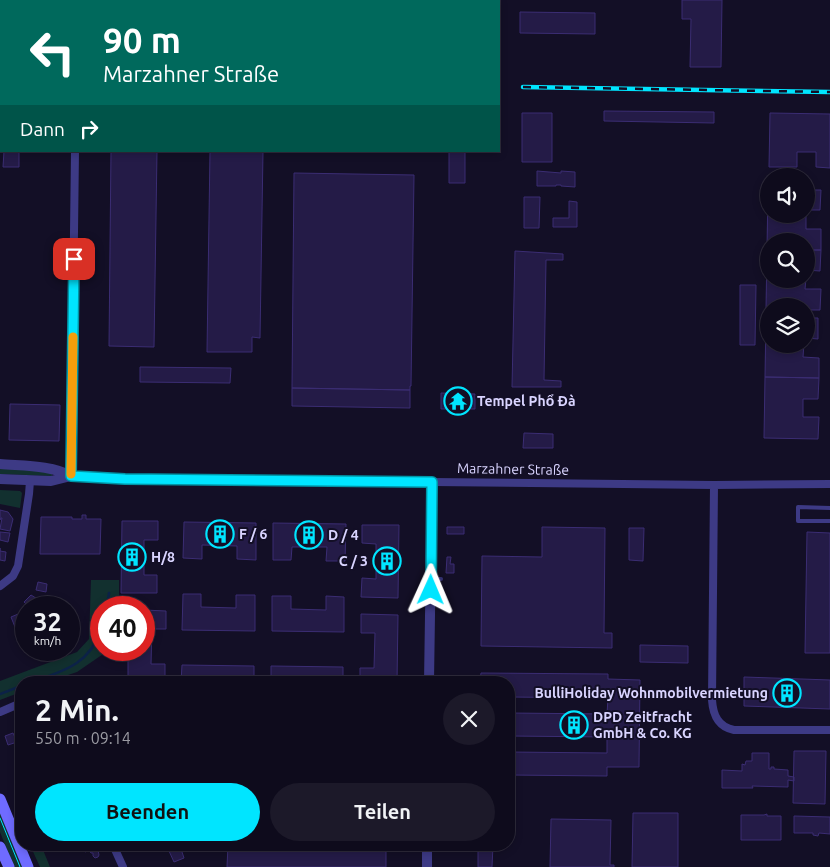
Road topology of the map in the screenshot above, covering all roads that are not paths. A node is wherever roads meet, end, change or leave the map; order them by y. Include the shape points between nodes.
1 (75, 152) edge
2 (0, 464) edge
3 (71, 476) junction
4 (0, 479) edge
5 (30, 481) junction
6 (432, 482) junction
7 (830, 484) edge
8 (714, 485) junction
9 (830, 508) edge
10 (830, 521) edge
11 (0, 586) edge
12 (430, 676) edge
13 (15, 706) edge
14 (0, 712) edge
15 (830, 730) edge
16 (0, 799) edge
17 (15, 835) edge
18 (0, 847) edge
19 (21, 851) edge
20 (116, 851) edge
21 (427, 851) edge
22 (9, 867) edge
23 (28, 867) edge
24 (123, 867) edge
25 (427, 867) edge

1 - 3 street
2 - 3 street, Marzahner Straße via 51,469
3 - 5 street, Marzahner Straße via 51,481
3 - 6 street, Marzahner Straße
4 - 5 street, Marzahner Straße
5 - 11 street via 18,566 13,576
6 - 8 street, Marzahner Straße
6 - 12 street via 436,579
7 - 8 street, Marzahner Straße
8 - 15 street via 714,714 722,725 734,730
9 - 10 lane via 798,507 798,521
13 - 14 street
16 - 17 main road
18 - 22 main road
19 - 23 main road
20 - 24 street
21 - 25 street

